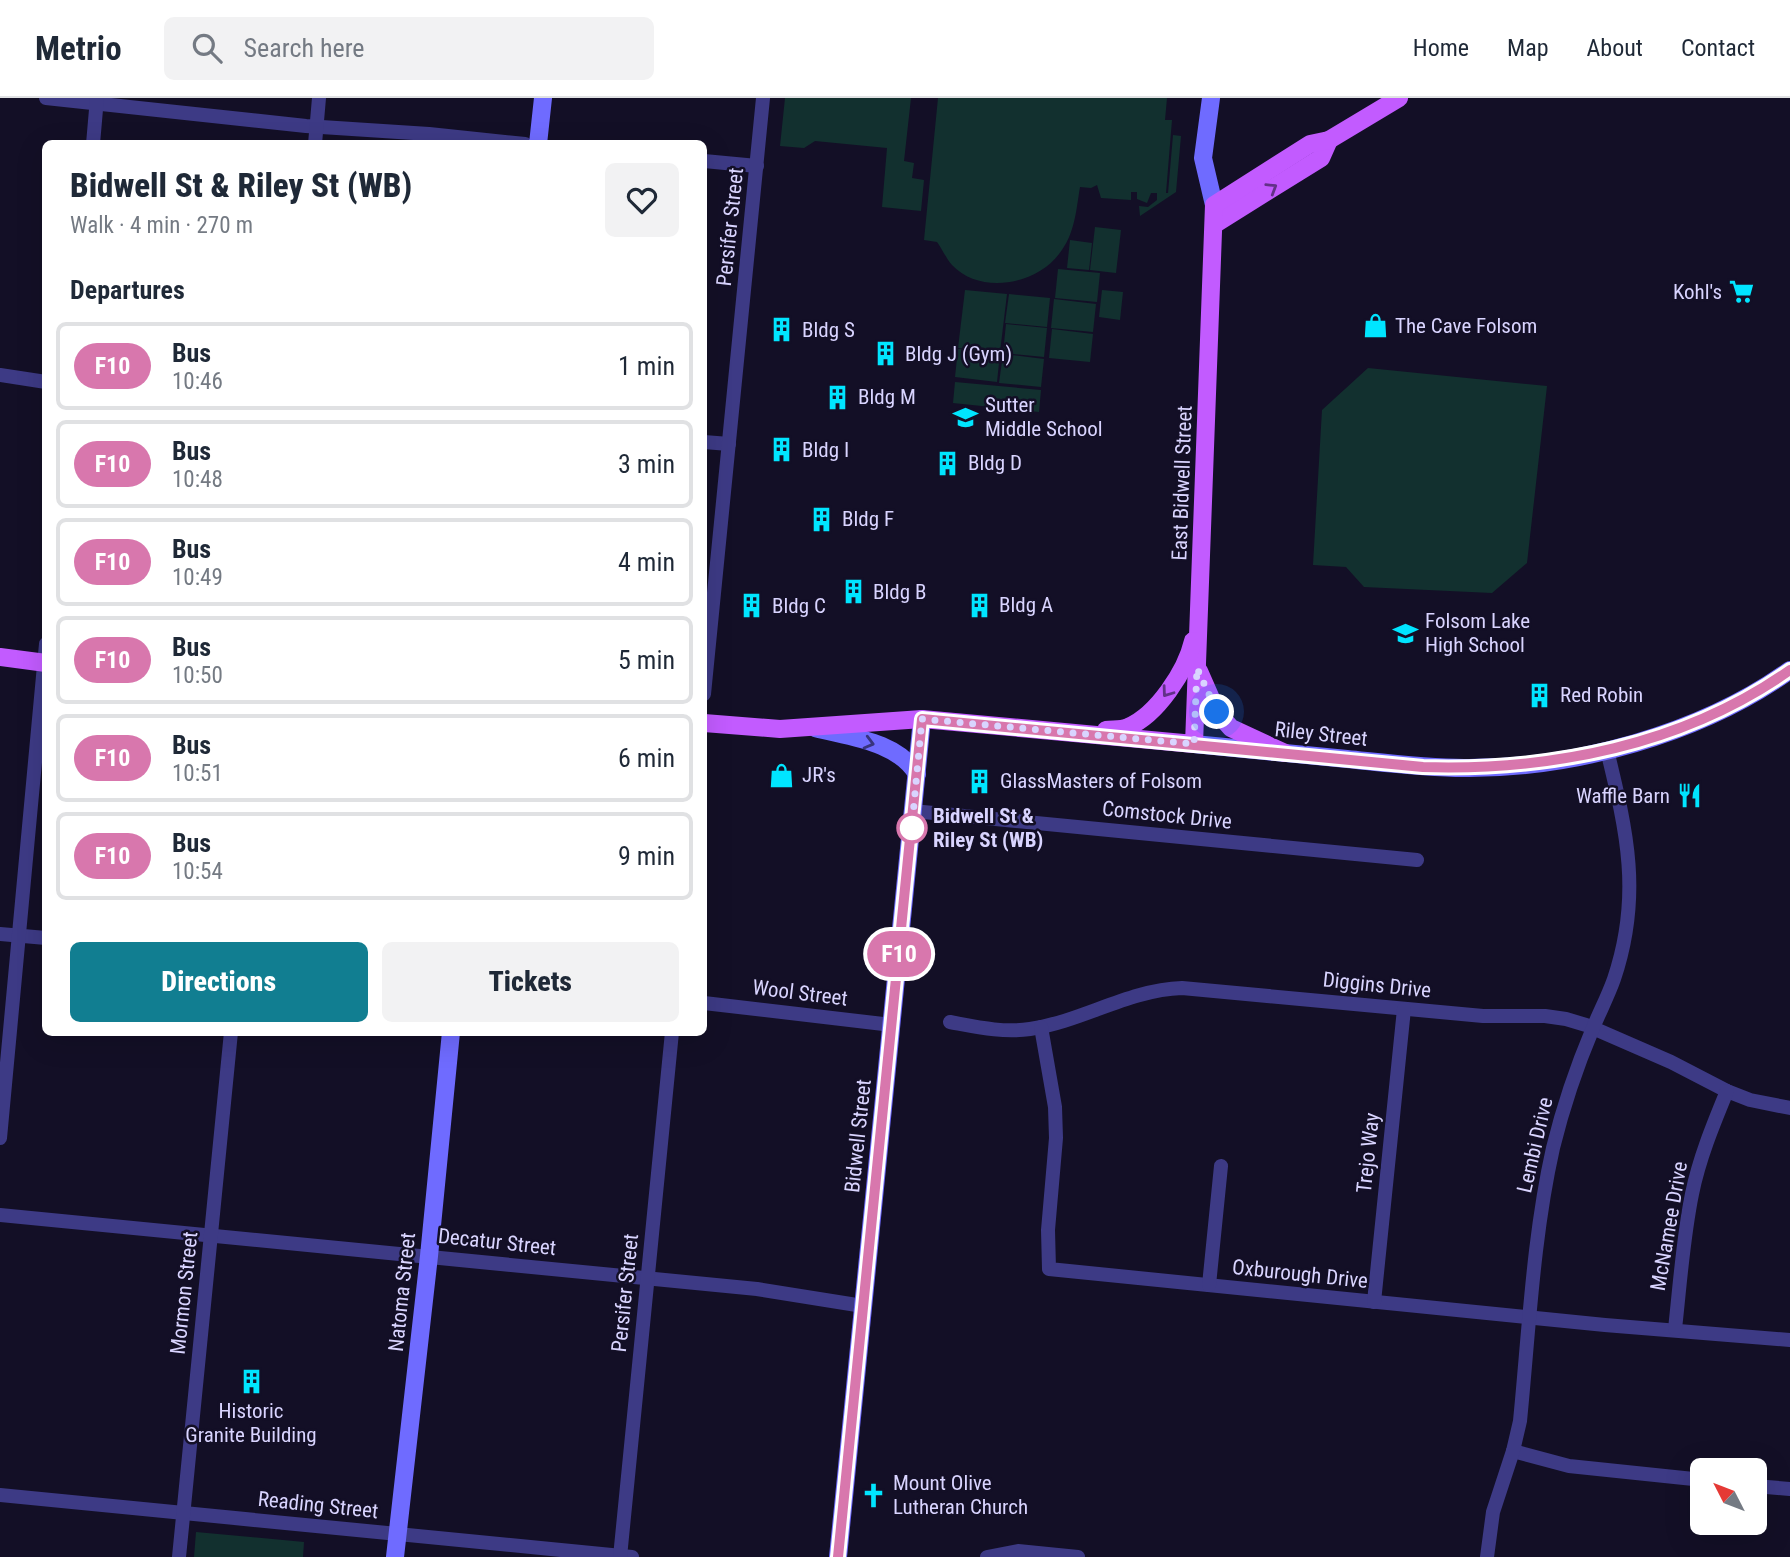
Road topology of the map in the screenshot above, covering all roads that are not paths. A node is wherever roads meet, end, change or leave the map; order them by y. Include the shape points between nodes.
1 (46, 98) edge
2 (320, 98) edge
3 (543, 98) edge
4 (763, 98) edge
5 (1211, 98) edge
6 (1399, 98) edge
7 (97, 101) edge
8 (317, 127) junction
9 (93, 140) edge
10 (315, 140) edge
11 (487, 140) edge
12 (538, 140) edge
13 (1329, 140) junction
14 (707, 161) edge
15 (757, 166) junction
16 (1214, 205) junction
17 (1215, 224) junction
18 (0, 374) edge
19 (42, 381) edge
20 (707, 442) edge
21 (729, 444) junction
22 (1199, 607) junction
23 (0, 657) edge
24 (42, 662) edge
25 (707, 664) edge
26 (1197, 668) junction
27 (1790, 670) edge
28 (42, 689) edge
29 (922, 719) junction
30 (707, 723) edge
31 (811, 727) junction
32 (1070, 732) junction
33 (1194, 744) junction
34 (1607, 750) junction
35 (1285, 753) junction
36 (917, 774) junction
37 (913, 811) junction
38 (1418, 860) dead end
39 (0, 934) edge
40 (20, 936) junction
41 (42, 938) edge
42 (707, 1003) edge
43 (1404, 1009) junction
44 (950, 1022) dead end
45 (892, 1025) junction
46 (1041, 1027) junction
47 (1593, 1028) junction
48 (231, 1036) edge
49 (451, 1036) edge
50 (671, 1036) edge
51 (1727, 1091) junction
52 (1790, 1108) edge
53 (0, 1138) edge
54 (1221, 1166) dead end
55 (0, 1214) edge
56 (211, 1235) junction
57 (429, 1256) junction
58 (648, 1278) junction
59 (1209, 1285) junction
60 (1374, 1302) junction
61 (863, 1306) junction
62 (1530, 1318) junction
63 (1675, 1329) junction
64 (1790, 1340) edge
65 (1513, 1451) junction
66 (1690, 1479) edge
67 (1768, 1487) edge
68 (1790, 1489) edge
69 (0, 1495) edge
70 (184, 1513) junction
71 (397, 1534) junction
72 (180, 1557) edge
73 (395, 1557) edge
74 (624, 1557) edge
75 (838, 1557) edge
76 (987, 1557) edge
77 (1078, 1557) edge
78 (1487, 1557) edge

1 - 7 street
2 - 8 street
3 - 12 street
4 - 15 street, Persifer Street
5 - 16 street via 1203,158
6 - 13 main road
7 - 8 street
7 - 9 street
8 - 10 street
8 - 11 street
13 - 16 main road via 1310,144
17 -> 13 main road via 1321,158
14 - 15 street
15 - 21 street, Persifer Street
16 - 17 main road, East Bidwell Street
17 - 22 main road, East Bidwell Street
18 - 19 street
20 - 21 street
21 - 25 street, Persifer Street
22 - 26 main road, East Bidwell Street
22 -> 32 main road via 1191,650 1151,712 1127,728
23 - 24 main road
26 - 33 main road, East Bidwell Street
26 - 35 main road via 1217,712 1231,728
27 - 34 street, Riley Street via 1721,709
28 - 40 street
29 - 31 main road, Riley Street
29 - 32 main road, Riley Street
29 - 36 street, Bidwell Street
30 - 31 main road, Riley Street
31 -> 36 street via 891,749
32 - 33 main road, Riley Street
33 - 35 street, Riley Street
34 - 35 street, Riley Street via 1521,765 1465,768
34 - 47 street, Lembi Drive via 1625,825 1630,887 1622,949
36 - 37 street, Bidwell Street
37 - 38 street, Comstock Drive
37 - 45 street, Bidwell Street
39 - 40 street
40 - 41 street
40 - 53 street
42 - 45 street, Wool Street
43 - 46 street, Diggins Drive via 1172,988 1140,993
43 - 47 street, Diggins Drive via 1545,1016
43 - 60 street, Trejo Way
44 - 46 street, Diggins Drive via 1007,1031
45 - 61 street, Bidwell Street
46 - 59 street, Oxburough Drive via 1055,1107 1049,1269
47 - 51 street, Diggins Drive
47 - 62 street, Lembi Drive via 1553,1147
48 - 56 street, Mormon Street
49 - 57 street, Natoma Street
50 - 58 street, Persifer Street
51 - 52 street, Diggins Drive
51 - 63 street, McNamee Drive via 1692,1192
54 - 59 street
55 - 56 street, Decatur Street
56 - 57 street, Decatur Street
56 - 70 street, Mormon Street
57 - 58 street, Decatur Street
57 - 71 street, Natoma Street
58 - 61 street, Decatur Street
58 - 74 street, Persifer Street
59 - 60 street, Oxburough Drive
60 - 62 street, Oxburough Drive
61 - 75 street, Bidwell Street
62 - 63 street, Oxburough Drive
62 - 65 street, Lembi Drive
63 - 64 street, Oxburough Drive
65 - 66 street via 1569,1466
65 - 78 street, Lembi Drive via 1493,1512
67 - 68 street
69 - 70 street, Reading Street
70 - 71 street, Reading Street
70 - 72 street, Mormon Street
71 - 73 street, Natoma Street
71 - 74 street, Reading Street
76 - 77 street via 1018,1551

